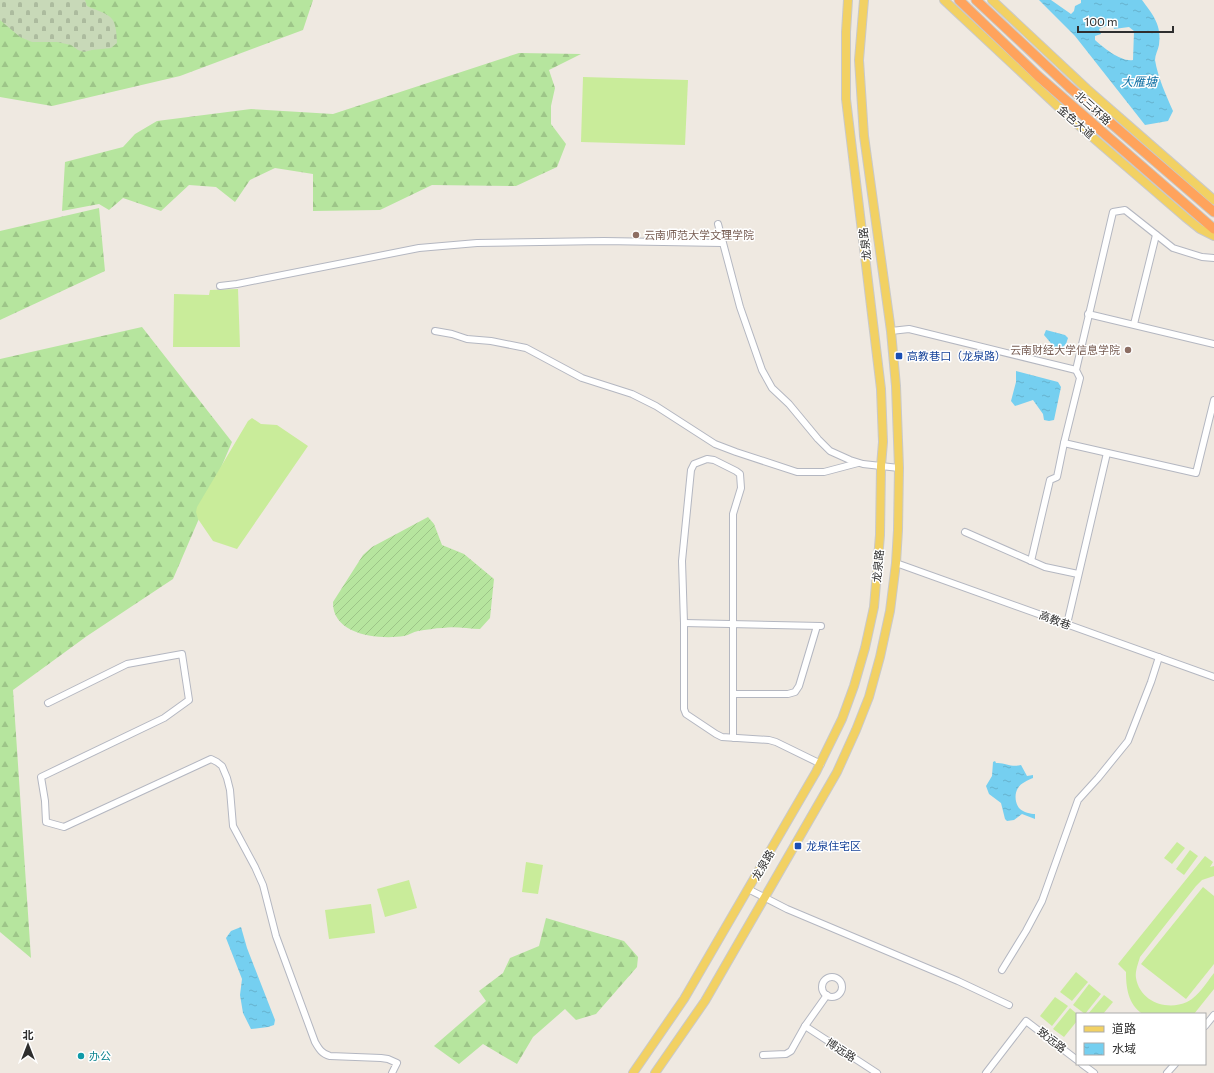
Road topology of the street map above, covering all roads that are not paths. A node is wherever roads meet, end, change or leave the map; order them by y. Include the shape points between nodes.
1 (848, 0) edge
2 (864, 0) edge
3 (944, 0) edge
4 (960, 0) edge
5 (976, 0) edge
6 (992, 0) edge
7 (1214, 200) edge
8 (1214, 212) edge
9 (718, 224) dead end
10 (1214, 229) edge
11 (1156, 235) junction
12 (1214, 236) edge
13 (722, 244) junction
14 (1214, 258) edge
15 (220, 286) dead end
16 (1088, 314) junction
17 (1134, 324) junction
18 (435, 331) dead end
19 (891, 331) junction
20 (1214, 344) edge
21 (1076, 370) junction
22 (1214, 400) edge
23 (1064, 443) junction
24 (1107, 453) junction
25 (858, 463) junction
26 (881, 466) junction
27 (899, 468) junction
28 (965, 532) dead end
29 (1030, 561) junction
30 (896, 563) junction
31 (1078, 574) junction
32 (684, 623) junction
33 (733, 624) junction
34 (1067, 624) junction
35 (1159, 657) junction
36 (1214, 677) edge
37 (733, 694) junction
38 (48, 703) dead end
39 (733, 738) junction
40 (821, 764) junction
41 (748, 889) junction
42 (765, 898) junction
43 (1002, 970) dead end
44 (827, 995) dead end
45 (1009, 1005) dead end
46 (1214, 1015) edge
47 (1206, 1025) edge
48 (805, 1026) junction
49 (762, 1055) dead end
50 (1076, 1059) edge
51 (1083, 1065) edge
52 (1174, 1065) edge
53 (392, 1073) edge
54 (633, 1073) edge
55 (655, 1073) edge
56 (877, 1073) edge
57 (986, 1073) edge
58 (1094, 1073) edge
59 (1167, 1073) edge

1 - 26 main road, 龙泉路 via 846,99 882,390
2 - 19 main road, 龙泉路 via 860,60 864,136
3 - 12 main road, 金色大道 via 1069,117 1185,217
4 - 10 highway, 北三环路 via 1038,76
5 - 8 highway, 北三环路 via 1069,87
6 - 7 main road via 1087,89
9 - 13 street
11 - 14 street via 1173,248
11 - 16 street via 1125,210 1113,212
11 - 17 street
13 - 15 street via 604,241 477,243 419,248
13 - 25 street via 740,307 762,370 772,388 830,451
16 - 17 street
16 - 21 street
17 - 20 street
18 - 25 street via 526,348 582,378 632,394 656,406 715,444 797,472 824,472
19 - 21 street via 909,329
19 - 27 main road, 龙泉路
21 - 23 street via 1080,378
22 - 24 street via 1196,473
23 - 24 street
23 - 29 street via 1057,478 1050,480
24 - 31 street
25 - 26 street
26 - 27 street
26 - 40 main road, 龙泉路 via 880,535 874,607 854,686
27 - 30 main road, 龙泉路
28 - 29 street
29 - 31 street
30 - 34 street, 高教巷
30 - 42 main road, 龙泉路 via 890,611 880,657 859,723 837,772
31 - 34 street
32 - 33 street
32 - 33 street via 682,561 691,470 694,464 707,459 740,474 741,488 733,514
32 - 39 street via 686,714 716,734
33 - 37 street
33 - 37 street via 819,626 799,686 794,692
34 - 35 street, 高教巷
35 - 36 street, 高教巷
35 - 43 street via 1128,741 1078,800 1042,901
37 - 39 street
38 - 53 street via 127,664 182,654 190,700 164,718 41,777 46,822 64,827 211,760 222,766 230,790 233,826 262,884 276,936 317,1046 325,1055 330,1056 388,1059 396,1063
39 - 40 street via 776,742
40 - 41 main road, 龙泉路
41 - 42 street
41 - 54 main road, 龙泉路 via 684,999
42 - 45 street
42 - 55 main road, 龙泉路 via 705,1001
44 - 48 street
46 - 47 street
48 - 49 street via 791,1051 786,1054
48 - 56 street, 博远路
50 - 57 street, 致远路 via 1026,1021
51 - 58 street
52 - 59 street

